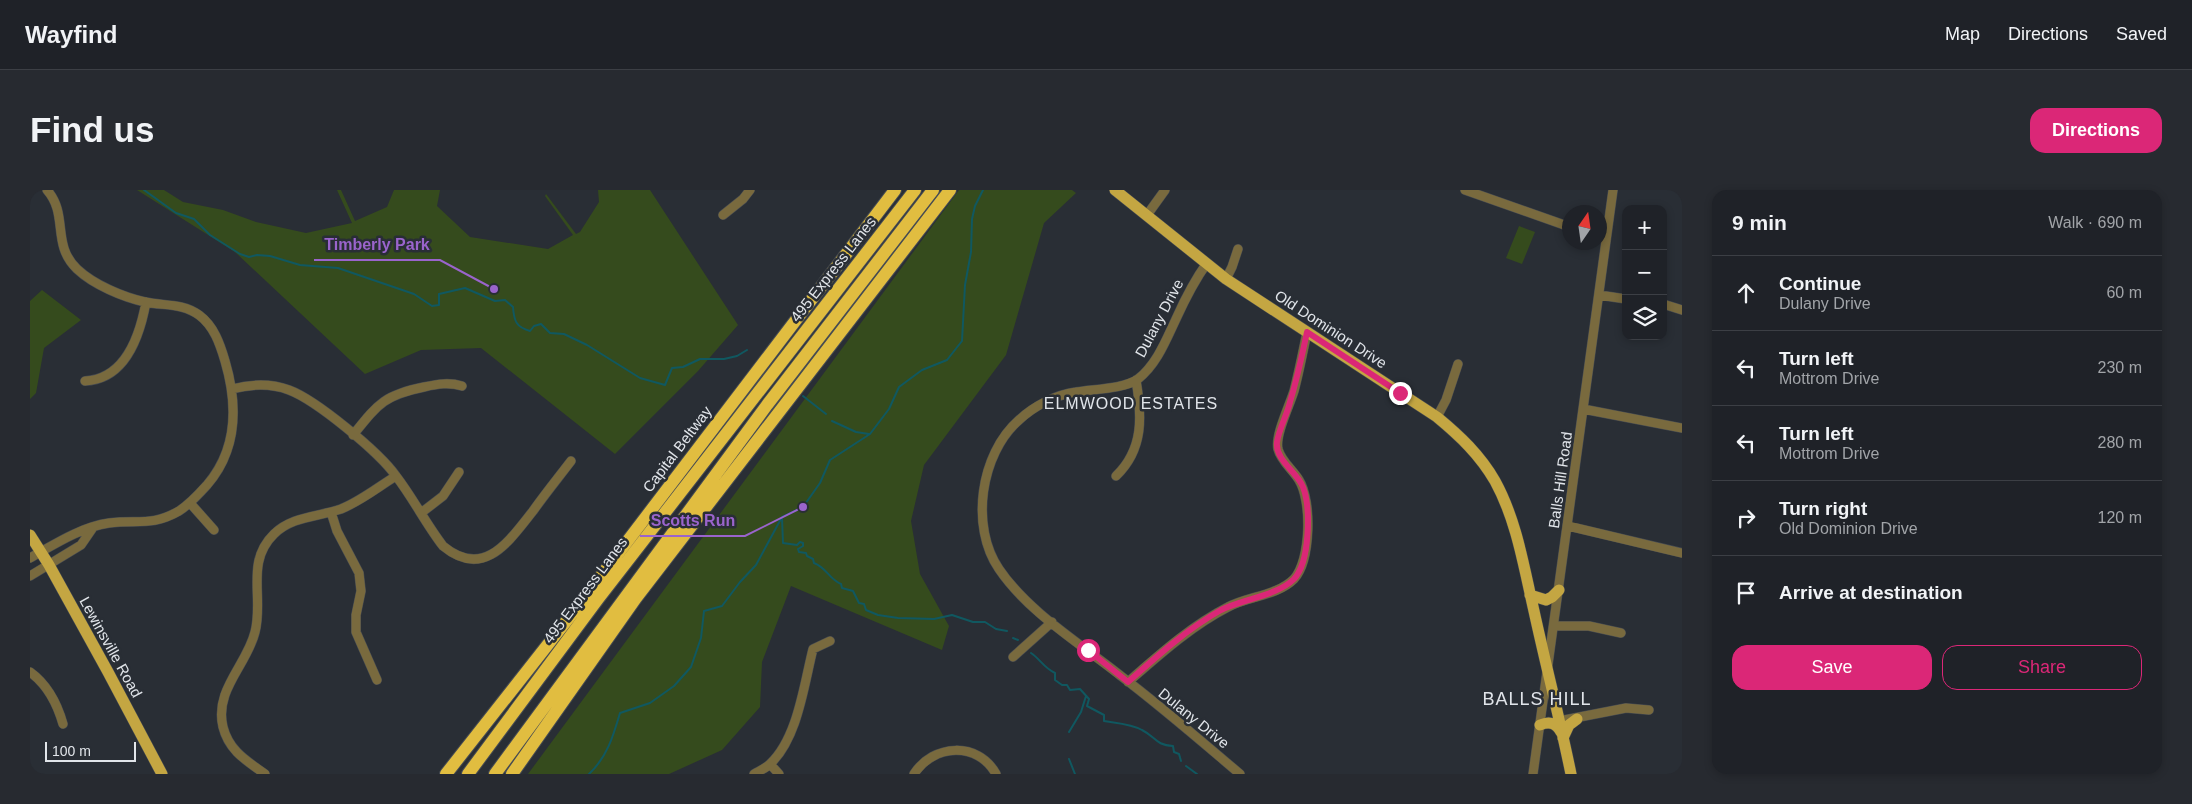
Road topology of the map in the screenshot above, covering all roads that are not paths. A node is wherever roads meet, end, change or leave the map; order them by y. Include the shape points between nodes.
1 (47, 190) edge
2 (750, 190) edge
3 (895, 190) edge
4 (915, 190) edge
5 (934, 190) edge
6 (950, 190) edge
7 (1115, 190) edge
8 (1165, 190) edge
9 (1465, 190) edge
10 (1613, 190) edge
11 (724, 215) dead end
12 (1147, 215) junction
13 (1607, 219) edge
14 (1562, 224) edge
15 (1238, 249) dead end
16 (1602, 250) edge
17 (1207, 263) junction
18 (1226, 279) junction
19 (1598, 295) junction
20 (1622, 298) edge
21 (146, 302) junction
22 (1667, 305) edge
23 (1682, 310) edge
24 (1307, 332) junction
25 (1458, 364) dead end
26 (1136, 380) junction
27 (85, 381) dead end
28 (462, 386) dead end
29 (232, 389) junction
30 (1583, 409) junction
31 (1437, 418) junction
32 (1682, 428) edge
33 (353, 435) junction
34 (571, 462) dead end
35 (459, 472) dead end
36 (396, 476) junction
37 (1116, 476) dead end
38 (190, 503) junction
39 (331, 512) junction
40 (421, 513) junction
41 (1568, 526) junction
42 (92, 529) junction
43 (214, 530) dead end
44 (30, 535) edge
45 (41, 552) junction
46 (1682, 553) edge
47 (30, 558) edge
48 (49, 566) junction
49 (30, 576) edge
50 (1559, 590) junction
51 (1530, 595) junction
52 (1052, 622) junction
53 (1555, 626) junction
54 (1621, 633) dead end
55 (830, 641) dead end
56 (1013, 657) dead end
57 (30, 672) edge
58 (1548, 672) junction
59 (377, 680) dead end
60 (1128, 682) junction
61 (1649, 710) dead end
62 (1577, 718) junction
63 (1558, 721) junction
64 (63, 724) dead end
65 (1540, 725) junction
66 (1562, 736) junction
67 (770, 764) junction
68 (162, 774) edge
69 (265, 774) edge
70 (446, 774) edge
71 (468, 774) edge
72 (495, 774) edge
73 (512, 774) edge
74 (754, 774) edge
75 (779, 774) edge
76 (914, 774) edge
77 (996, 774) edge
78 (1240, 774) edge
79 (1533, 774) edge
80 (1571, 774) edge

1 - 21 street via 56,203 62,244 72,264 102,285
2 - 11 street
3 - 70 highway, Capital Beltway
4 - 71 highway, 495 Express Lanes via 598,599
5 - 72 highway, 495 Express Lanes via 801,360
6 - 73 highway via 636,598
7 - 12 main road, Old Dominion Drive
8 - 12 street
9 - 14 street
10 - 13 street, Balls Hill Road
12 - 17 main road, Old Dominion Drive
15 - 18 street
16 - 19 street, Balls Hill Road
17 - 18 main road, Old Dominion Drive
17 - 26 street, Dulany Drive via 1195,280 1160,351
18 - 24 main road, Old Dominion Drive
19 - 20 street
19 - 30 street, Balls Hill Road
21 - 27 street via 139,335 129,353 102,377
21 - 29 street via 184,308 207,322 222,351
22 - 23 street
24 - 31 main road, Old Dominion Drive
24 - 60 street via 1277,442 1279,454 1299,480 1306,500 1306,539 1299,572 1281,588 1230,606 1202,622
25 - 31 street
26 - 37 street via 1140,432 1132,455
26 - 52 street, Dulany Drive via 1062,395 1030,412 1010,431 988,471 983,520 993,559 1015,590
28 - 33 street via 443,383 392,395 376,406
29 - 33 street via 265,385 288,389 311,401
29 - 38 street via 234,418 228,451 212,480
30 - 32 street
30 - 41 street, Balls Hill Road
31 - 51 main road, Old Dominion Drive via 1480,458 1496,483 1510,516
33 - 36 street via 377,454
34 - 40 street via 503,548 490,556 464,558 450,552
35 - 40 street via 444,496
36 - 39 street via 354,503
36 - 40 street
38 - 42 street via 158,520 135,524 109,523
38 - 43 street
39 - 59 street via 336,531 359,573 356,632
39 - 69 street via 288,524 273,534 262,550 257,568 255,635 223,699 223,727 231,745 243,759
41 - 46 street
41 - 50 street, Balls Hill Road
42 - 45 street via 75,533
42 - 48 street via 81,545
44 - 45 main road, Lewinsville Road
45 - 47 street
45 - 48 main road, Lewinsville Road
48 - 49 street
48 - 68 main road, Lewinsville Road
50 - 51 main road via 1546,600
50 - 53 street, Balls Hill Road
51 - 58 main road, Old Dominion Drive
52 - 56 street
52 - 60 street, Dulany Drive
53 - 54 street via 1589,626
53 - 58 street, Balls Hill Road
55 - 67 street via 813,649 792,729
57 - 64 street via 51,694
58 - 63 main road, Old Dominion Drive
58 - 65 street, Balls Hill Road
60 - 78 street, Dulany Drive
61 - 62 street via 1626,708
62 - 63 street
62 - 66 main road
63 - 66 main road, Old Dominion Drive
65 - 66 main road via 1555,724
65 - 79 street, Balls Hill Road
66 - 80 main road, Old Dominion Drive
67 - 74 street
67 - 75 street
76 - 77 street via 930,757 964,750 980,756

